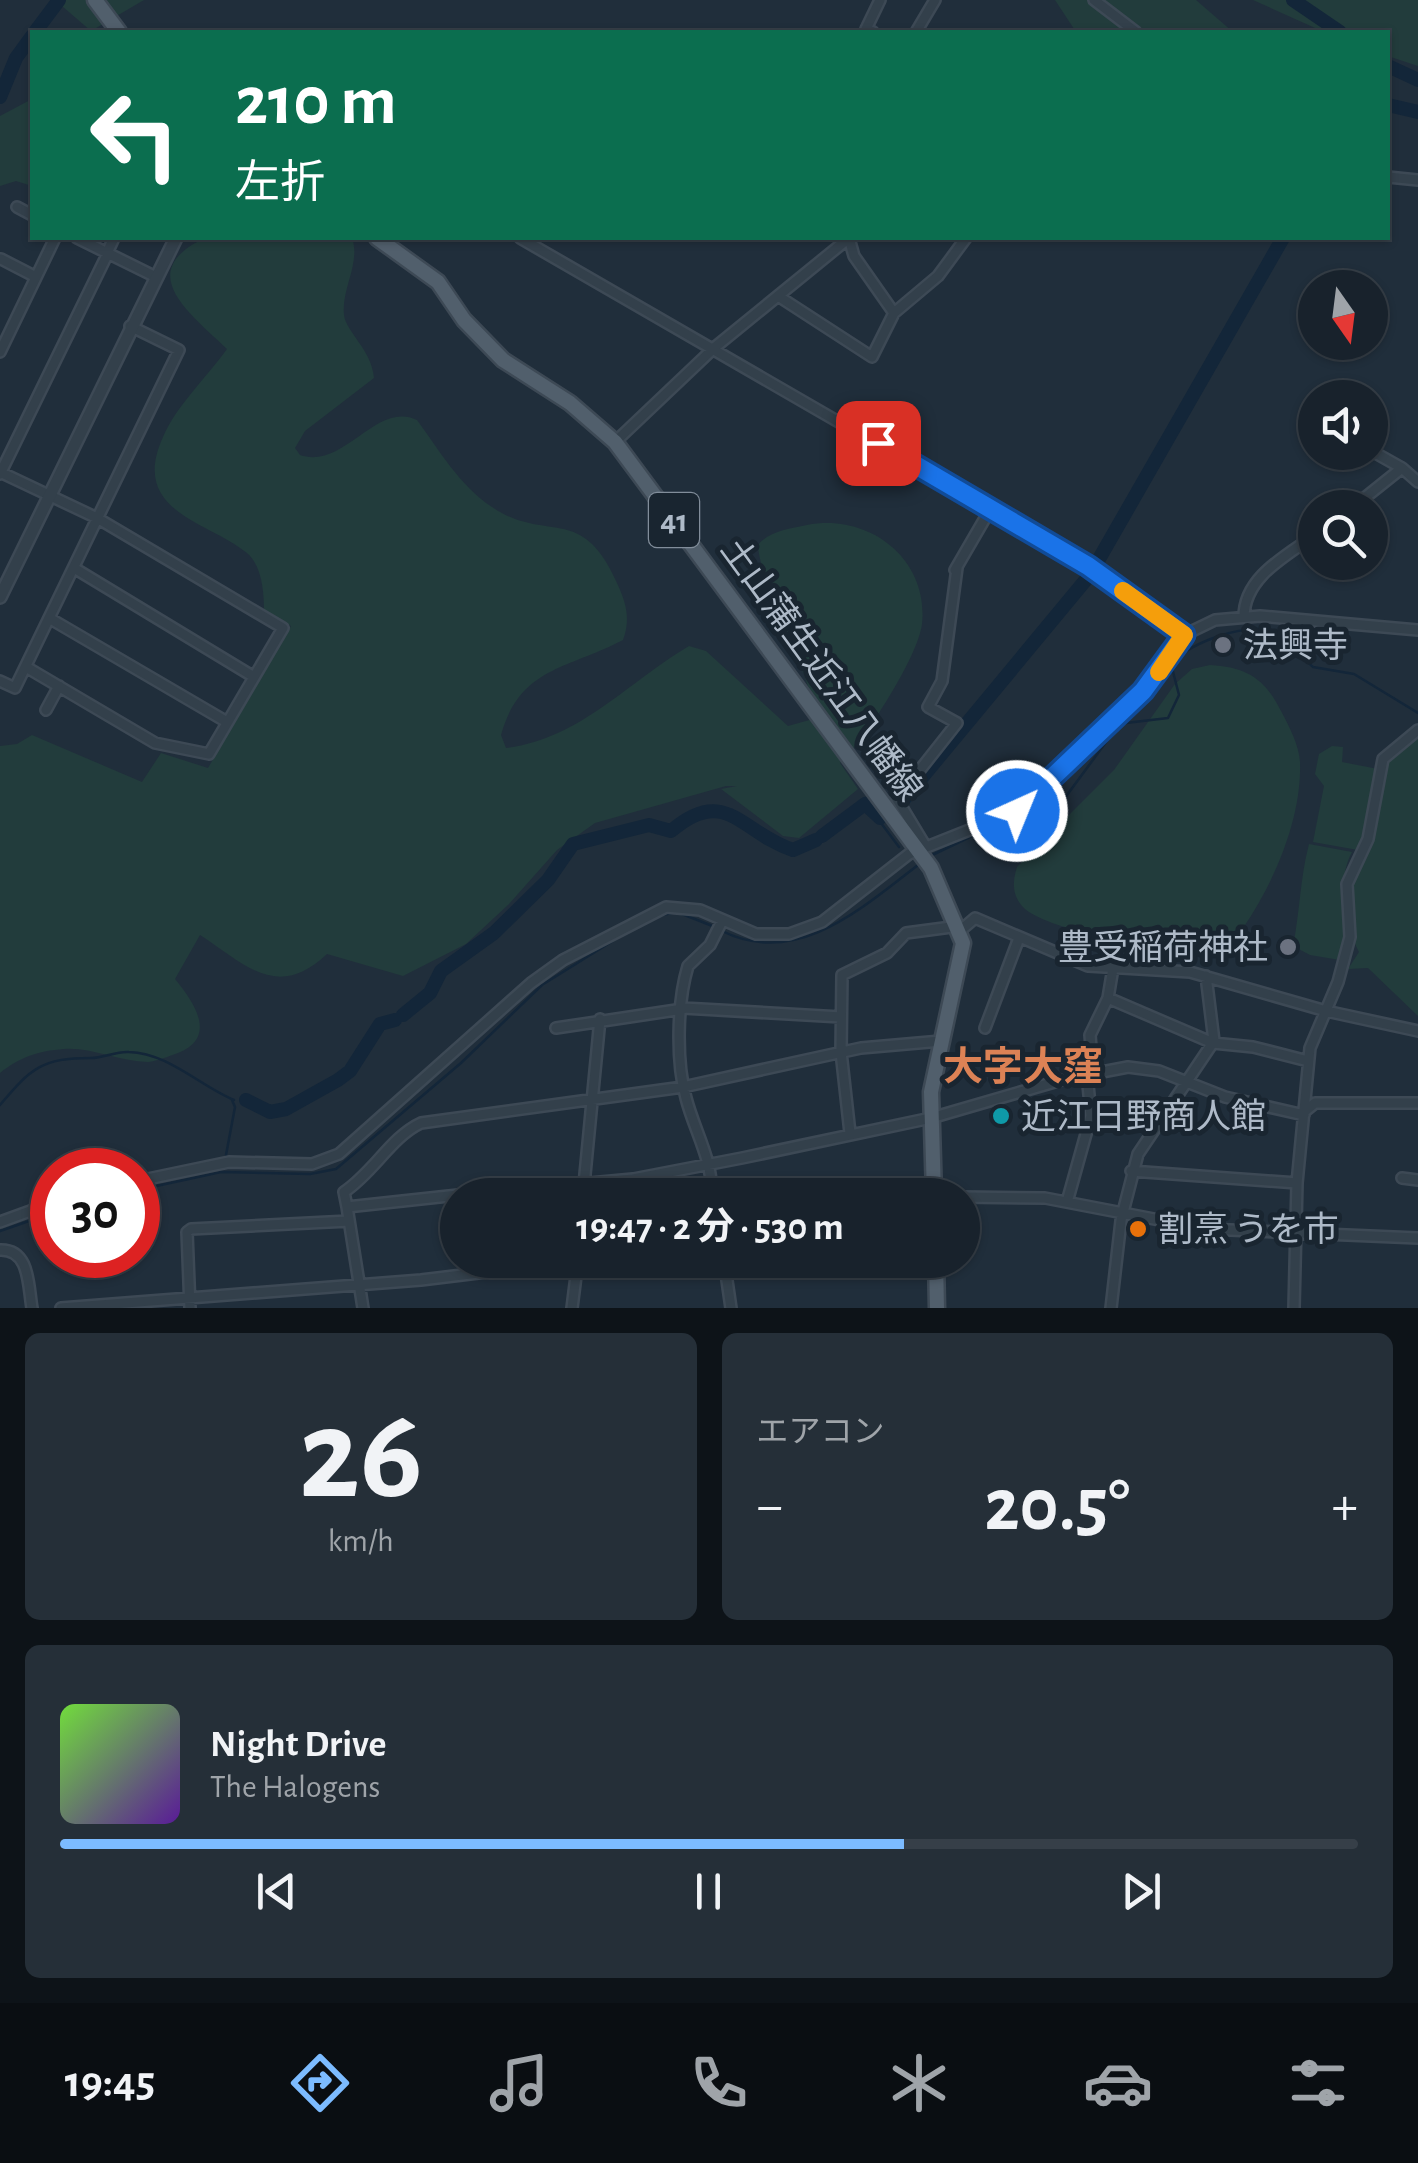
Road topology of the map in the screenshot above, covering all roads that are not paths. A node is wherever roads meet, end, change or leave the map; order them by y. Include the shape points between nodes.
1 (95, 0) edge
2 (880, 0) edge
3 (935, 0) edge
4 (1094, 0) edge
5 (117, 30) edge
6 (869, 30) edge
7 (917, 30) edge
8 (1133, 30) edge
9 (1390, 177) edge
10 (1418, 180) edge
11 (17, 207) dead end
12 (30, 214) edge
13 (55, 240) edge
14 (81, 240) edge
15 (113, 240) edge
16 (175, 240) edge
17 (381, 240) edge
18 (524, 240) edge
19 (847, 240) edge
20 (850, 240) edge
21 (965, 240) edge
22 (107, 253) junction
23 (1, 259) edge
24 (156, 276) junction
25 (36, 277) junction
26 (778, 296) junction
27 (894, 313) junction
28 (130, 326) junction
29 (714, 348) junction
30 (0, 352) edge
31 (615, 442) junction
32 (1388, 460) edge
33 (1402, 468) junction
34 (0, 473) edge
35 (1418, 482) edge
36 (1374, 490) edge
37 (1418, 490) edge
38 (49, 496) junction
39 (991, 508) junction
40 (97, 518) junction
41 (1298, 548) edge
42 (74, 568) junction
43 (0, 597) edge
44 (1244, 617) junction
45 (49, 618) junction
46 (1418, 630) edge
47 (1184, 635) junction
48 (26, 667) junction
49 (254, 677) junction
50 (0, 680) edge
51 (58, 686) junction
52 (46, 710) dead end
53 (227, 722) junction
54 (1418, 730) edge
55 (921, 850) junction
56 (719, 926) junction
57 (960, 928) junction
58 (1019, 938) junction
59 (1114, 968) junction
60 (1206, 976) junction
61 (1108, 998) junction
62 (682, 1008) junction
63 (1326, 1012) junction
64 (842, 1017) junction
65 (600, 1019) junction
66 (556, 1028) dead end
67 (985, 1028) dead end
68 (1418, 1031) edge
69 (941, 1042) junction
70 (1212, 1043) junction
71 (841, 1052) junction
72 (1308, 1062) junction
73 (1090, 1074) junction
74 (1187, 1084) junction
75 (683, 1087) junction
76 (595, 1100) junction
77 (1418, 1104) edge
78 (1304, 1114) junction
79 (931, 1118) junction
80 (850, 1133) junction
81 (708, 1164) junction
82 (1131, 1172) junction
83 (160, 1176) edge
84 (585, 1178) edge
85 (639, 1178) edge
86 (709, 1178) edge
87 (933, 1178) edge
88 (1402, 1178) dead end
89 (1418, 1180) edge
90 (1298, 1184) junction
91 (440, 1197) edge
92 (980, 1198) edge
93 (1067, 1202) junction
94 (347, 1207) junction
95 (30, 1211) edge
96 (1122, 1212) junction
97 (349, 1221) junction
98 (0, 1222) edge
99 (1295, 1231) junction
100 (1418, 1238) edge
101 (0, 1250) edge
102 (440, 1276) edge
103 (577, 1278) edge
104 (727, 1278) edge
105 (936, 1278) edge
106 (360, 1285) junction
107 (190, 1302) edge
108 (96, 1306) edge
109 (32, 1308) edge
110 (60, 1308) edge
111 (364, 1308) edge
112 (572, 1308) edge
113 (731, 1308) edge
114 (937, 1308) edge
115 (1111, 1308) edge
116 (1294, 1308) edge

1 - 5 main road
2 - 6 street
3 - 7 street
4 - 8 street
9 - 10 street
11 - 12 street
13 - 25 street
14 - 22 street
15 - 22 street
16 - 24 street
17 - 31 main road, 土山蒲生近江八幡線 / 41 via 438,282 502,360 570,403
18 - 29 street
19 - 26 street
20 - 27 street
21 - 27 street via 938,276
22 - 24 street
22 - 34 street
23 - 25 street
24 - 28 street
25 - 30 street
26 - 27 street via 872,358
26 - 29 street
28 - 38 street
28 - 40 street via 179,350
29 - 31 street
29 - 39 street
31 - 55 main road, 土山蒲生近江八幡線 / 41
32 - 33 street
33 - 35 street
33 - 36 street
34 - 38 street
35 - 37 street
38 - 40 street
38 - 43 street
39 - 47 street
39 - 55 street via 955,570 942,682 928,708 958,724 896,802
40 - 42 street
40 - 49 street via 283,628
41 - 44 street via 1257,579
42 - 45 street
42 - 49 street
44 - 46 street
44 - 47 street via 1215,620
45 - 48 street
45 - 53 street
47 - 55 street via 1143,691 1017,811
48 - 50 street via 15,688
48 - 51 street
49 - 53 street
51 - 52 street
51 - 53 street via 155,743 208,754
54 - 63 street via 1384,759 1368,839 1347,884 1350,937
55 - 56 street via 804,931 756,934
55 - 57 main road, 土山蒲生近江八幡線 / 41
56 - 62 street via 710,946 688,966
56 - 83 street via 692,908 666,907 563,960 326,1161 230,1162
57 - 58 street via 975,918
57 - 64 street via 906,933 887,953 842,975
57 - 69 main road via 962,955
58 - 59 street via 1088,966
58 - 67 street
59 - 60 street
59 - 61 street
60 - 63 street
60 - 70 street
61 - 70 street
61 - 73 street via 1090,1035
62 - 64 street
62 - 65 street
62 - 75 street
63 - 68 street
63 - 72 street
64 - 71 street
65 - 66 street
65 - 76 street
69 - 71 street
69 - 79 main road
70 - 72 street
70 - 74 street
71 - 75 street
71 - 80 street
72 - 78 street
73 - 74 street via 1136,1066
73 - 79 street
73 - 93 street via 1090,1116
74 - 78 street
74 - 82 street
75 - 76 street
75 - 81 street
76 - 84 street
76 - 94 street via 414,1126 344,1192
77 - 78 street via 1315,1103
78 - 90 street
79 - 80 street
79 - 87 main road
80 - 81 street
81 - 85 street
81 - 86 street
82 - 90 street
82 - 96 street
88 - 89 street
90 - 99 street
91 - 94 street
92 - 93 street
93 - 96 street
94 - 97 street
95 - 98 street
96 - 99 street via 1206,1229
96 - 115 street
97 - 106 street
97 - 107 street via 191,1229
99 - 100 street
99 - 116 street
101 - 109 street via 20,1257
102 - 106 street
103 - 112 street
104 - 113 street
105 - 114 main road
106 - 107 street
106 - 111 street
107 - 108 street
108 - 110 street

